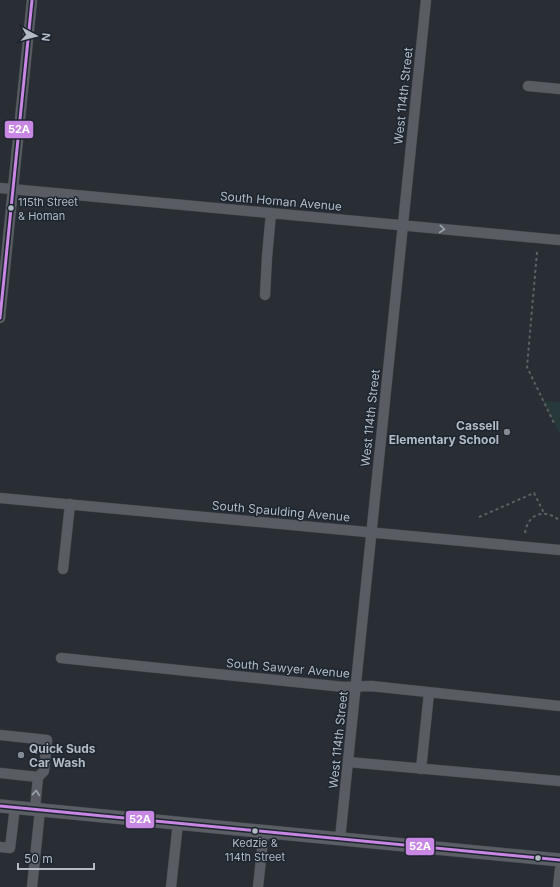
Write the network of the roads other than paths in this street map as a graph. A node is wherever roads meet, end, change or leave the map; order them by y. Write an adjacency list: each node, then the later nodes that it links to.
1 (32, 0): 6 (street)
2 (426, 0): 8 (street, West 114th Street)
3 (528, 86): 4 (street)
4 (560, 89)
5 (0, 188): 6 (street, South Homan Avenue)
6 (13, 189): 7 (street, South Homan Avenue); 11 (street)
7 (272, 213): 8 (street, South Homan Avenue); 10 (street)
8 (403, 226): 9 (street, South Homan Avenue, one-way to 9); 14 (street, West 114th Street)
9 (560, 240)
10 (265, 295)
11 (0, 318)
12 (0, 498): 13 (street, South Spaulding Avenue)
13 (70, 504): 14 (street, South Spaulding Avenue); 16 (street)
14 (371, 533): 15 (street, South Spaulding Avenue); 18 (street, West 114th Street)
15 (560, 550)
16 (63, 569)
17 (60, 658): 18 (street, South Sawyer Avenue)
18 (356, 687): 19 (street, South Sawyer Avenue); 22 (street, West 114th Street)
19 (429, 693): 20 (street, South Sawyer Avenue); 23 (street)
20 (560, 706)
21 (0, 735): 25 (street)
22 (348, 762): 23 (street); 32 (street, West 114th Street)
23 (421, 769): 26 (street)
24 (0, 773): 25 (street)
25 (38, 778): 29 (street, one-way to 25)
26 (560, 781)
27 (0, 806): 28 (main road)
28 (15, 807): 29 (main road); 33 (street)
29 (37, 809): 30 (main road); 36 (street)
30 (178, 823): 31 (main road); 37 (street)
31 (264, 831): 32 (main road); 38 (street)
32 (340, 839): 34 (main road)
33 (0, 846)
34 (560, 860)
35 (560, 869): 39 (street)
36 (32, 887)
37 (171, 887)
38 (258, 887)
39 (558, 887)

